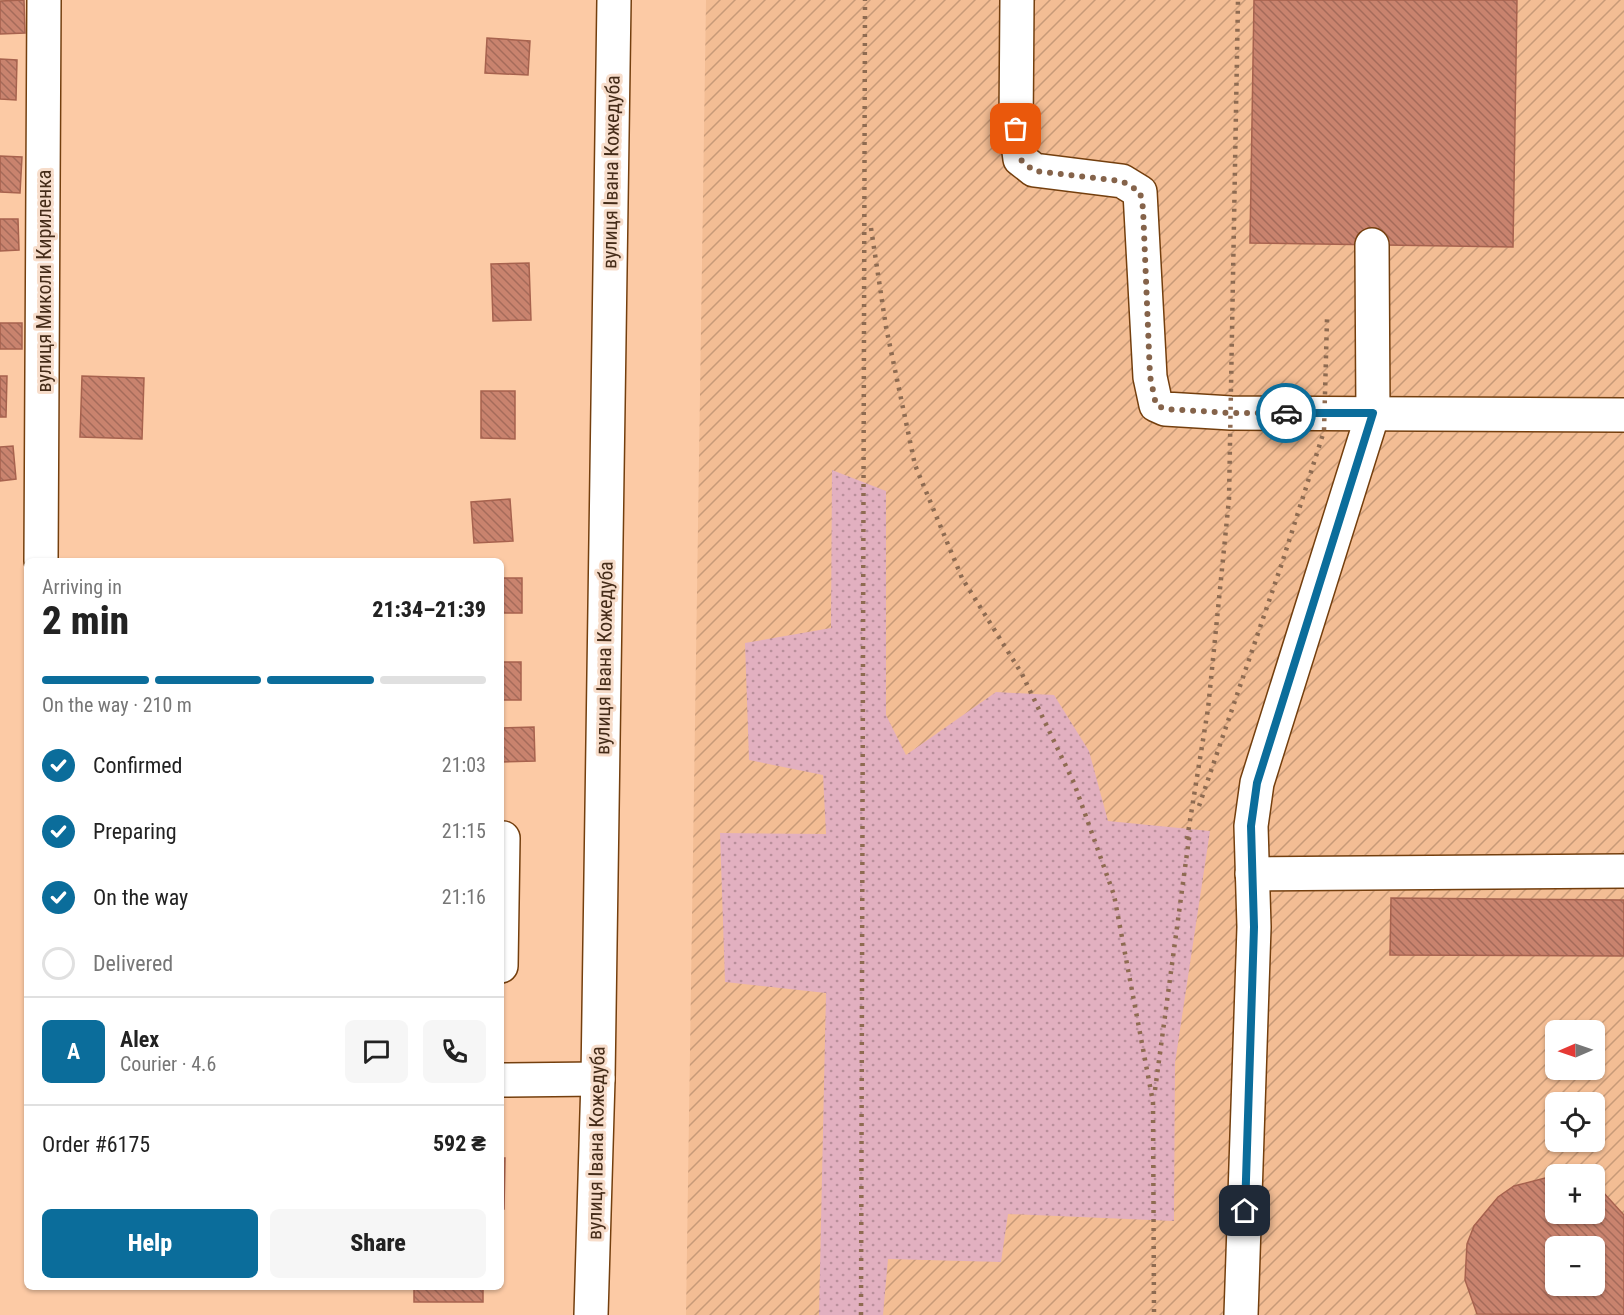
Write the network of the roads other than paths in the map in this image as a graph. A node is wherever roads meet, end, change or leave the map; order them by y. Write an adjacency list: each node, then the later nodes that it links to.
1 (44, 0): 7 (street, вулиця Миколи Кириленка)
2 (614, 0): 10 (street, вулиця Івана Кожедуба)
3 (1017, 0): 5 (street)
4 (1372, 245): 5 (street)
5 (1373, 413): 6 (street); 9 (street)
6 (1624, 415)
7 (41, 558)
8 (1624, 872): 9 (street)
9 (1252, 874): 13 (street)
10 (598, 1079): 11 (street); 12 (street, вулиця Івана Кожедуба)
11 (504, 1080)
12 (591, 1315)
13 (1241, 1315)

